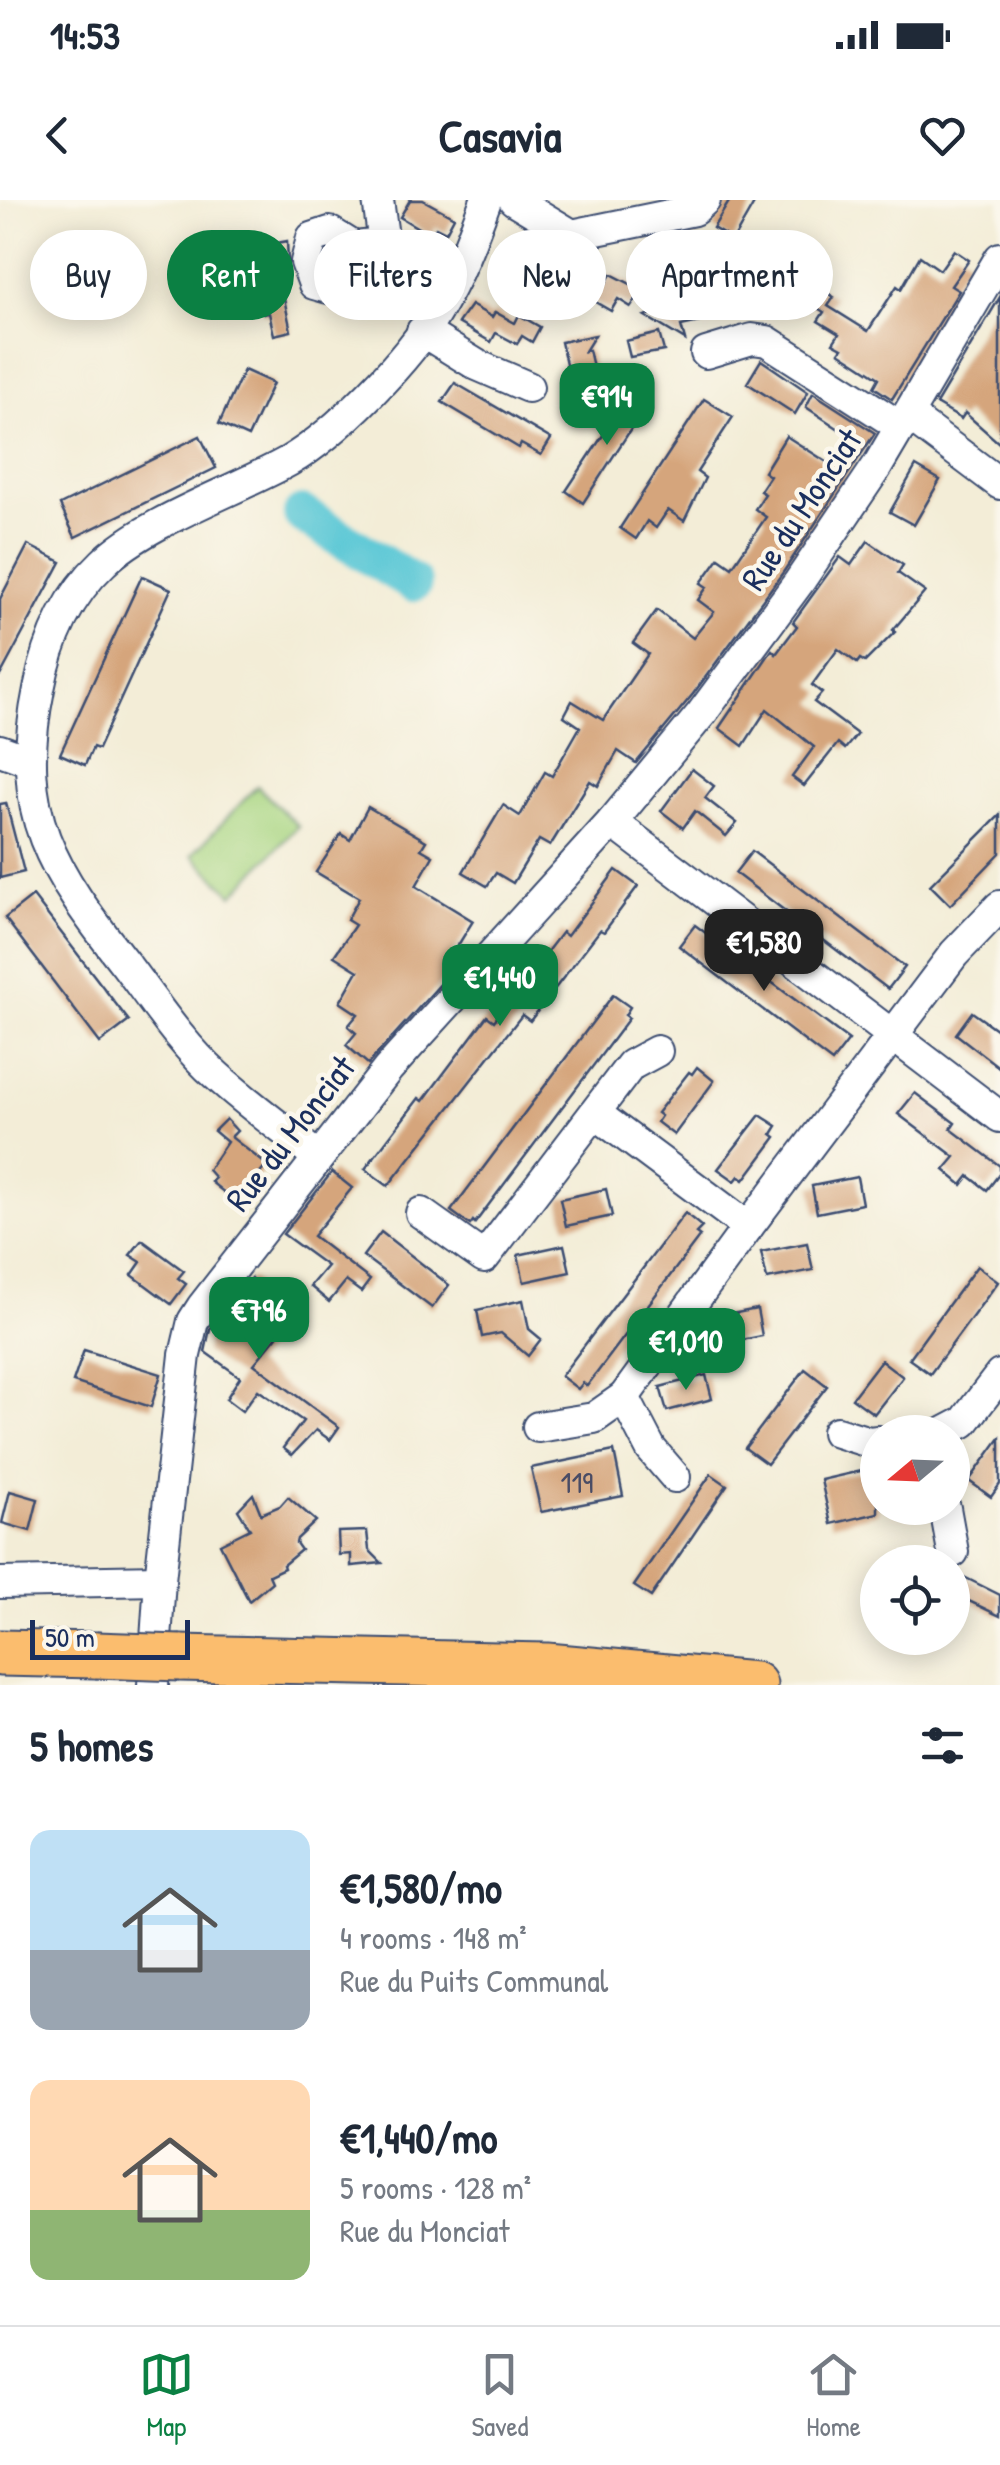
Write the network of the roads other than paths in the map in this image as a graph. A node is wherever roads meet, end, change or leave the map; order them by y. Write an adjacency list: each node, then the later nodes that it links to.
1 (378, 200): 5 (street)
2 (486, 200): 6 (street)
3 (514, 200): 4 (street)
4 (704, 200)
5 (372, 230)
6 (467, 247)
7 (1000, 258): 12 (street, Rue du Monciat)
8 (431, 320): 9 (street)
9 (422, 331): 11 (street); 15 (street)
10 (706, 354): 12 (street, Rue du Monciat)
11 (528, 387)
12 (905, 421): 13 (street); 16 (street, Rue du Monciat)
13 (1000, 484)
14 (0, 750): 15 (street)
15 (30, 761): 22 (street)
16 (612, 822): 18 (street); 22 (street, Rue du Monciat)
17 (1000, 906): 18 (street)
18 (894, 1036): 21 (street); 24 (street)
19 (658, 1051): 20 (street)
20 (595, 1113): 23 (street); 24 (street)
21 (1000, 1117)
22 (318, 1157): 32 (street, Rue du Monciat)
23 (422, 1213)
24 (748, 1227): 26 (street)
25 (1000, 1375): 27 (street)
26 (624, 1396): 28 (street); 31 (street)
27 (969, 1415)
28 (538, 1428)
29 (837, 1432): 30 (street)
30 (860, 1439)
31 (675, 1477)
32 (160, 1580): 33 (street); 35 (street, Rue du Monciat)
33 (0, 1583)
34 (0, 1653): 35 (highway, bridge)
35 (166, 1671): 36 (highway)
36 (754, 1685)

